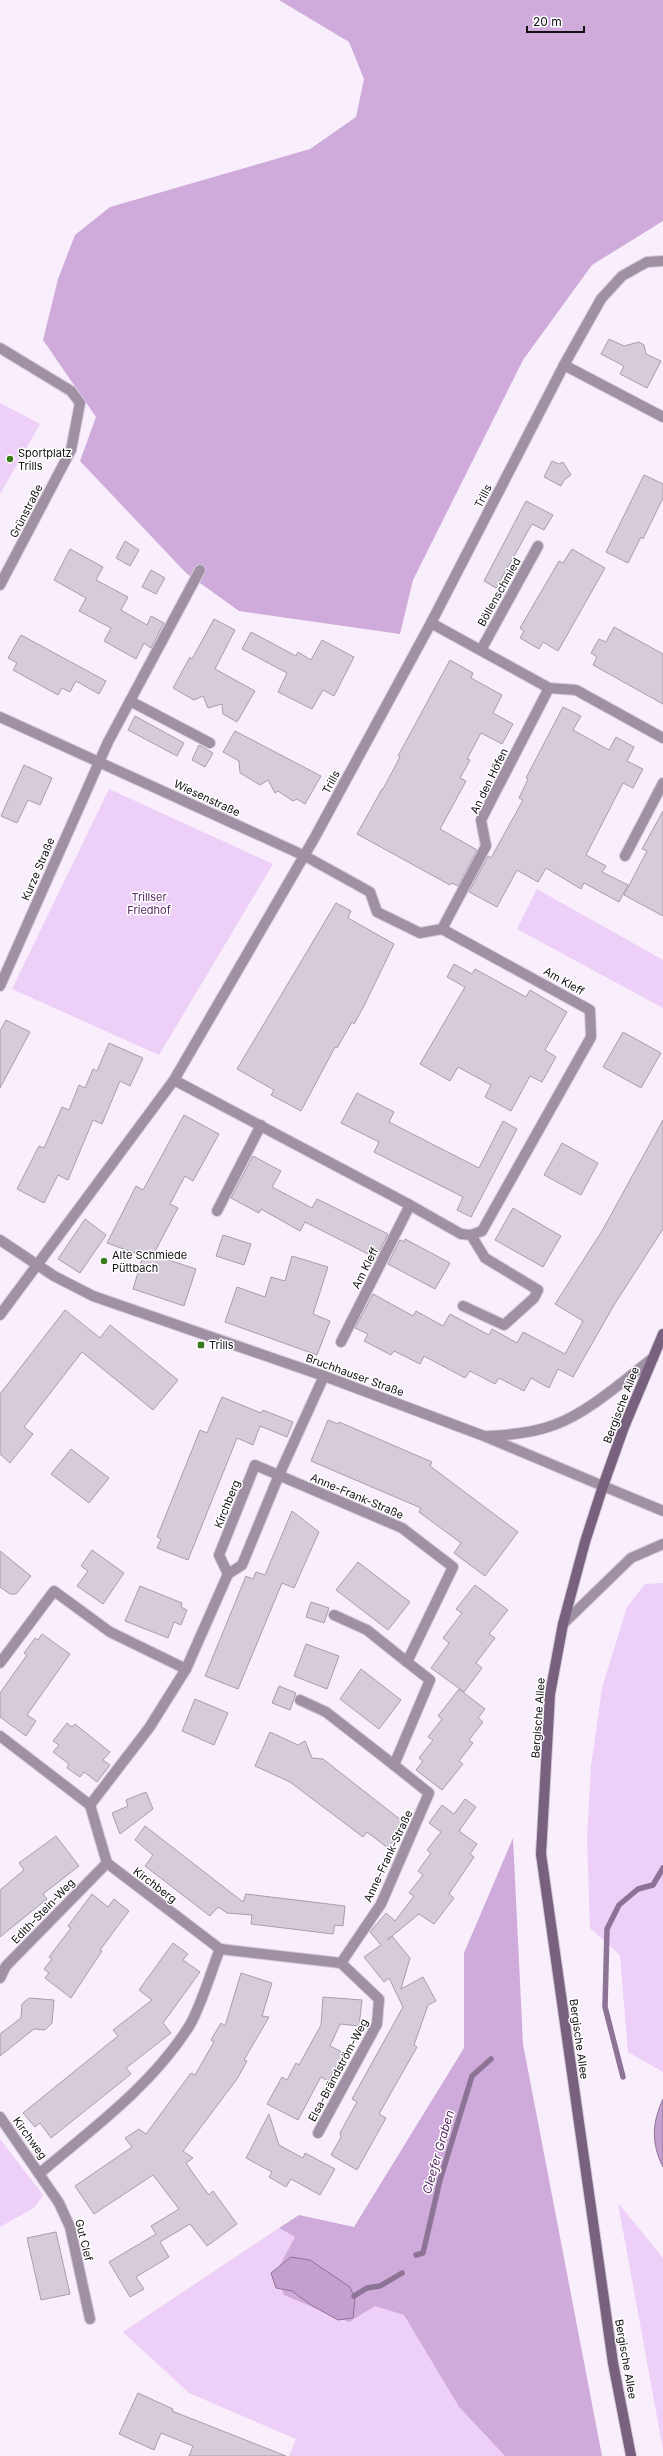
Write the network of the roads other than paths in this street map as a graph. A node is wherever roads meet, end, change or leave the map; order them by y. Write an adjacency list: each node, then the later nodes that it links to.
1 (663, 261): 3 (street, Trills)
2 (0, 348): 7 (street, Grünstraße)
3 (564, 365): 4 (street); 8 (street, Trills)
4 (663, 417)
5 (538, 546): 9 (street, Böllenschmied)
6 (200, 570): 11 (street)
7 (0, 585)
8 (432, 623): 9 (street); 17 (street, Trills)
9 (481, 650): 10 (street)
10 (549, 688): 13 (street); 19 (street, An den Höfen)
11 (130, 701): 14 (street); 15 (street)
12 (0, 717): 15 (street, Wiesenstraße)
13 (663, 738)
14 (210, 743)
15 (99, 762): 17 (street, Wiesenstraße); 20 (street, Kurze Straße)
16 (663, 783): 18 (street)
17 (304, 856): 19 (street); 21 (street, Trills)
18 (625, 856)
19 (442, 929): 25 (street, Am Kleff)
20 (0, 986)
21 (174, 1080): 22 (street); 27 (street, Trills)
22 (261, 1124): 23 (street); 24 (street)
23 (410, 1205): 25 (street); 31 (street, Am Kleff)
24 (217, 1211)
25 (471, 1235): 28 (street)
26 (0, 1240): 27 (street, Bruchhauser Straße)
27 (38, 1266): 29 (street, Trills); 33 (street, Bruchhauser Straße)
28 (463, 1306)
29 (0, 1315)
30 (663, 1334): 32 (main road, Bergische Allee)
31 (341, 1342)
32 (653, 1358): 34 (street); 36 (main road, Bergische Allee)
33 (324, 1376): 34 (street, Bruchhauser Straße); 35 (street)
34 (484, 1436): 36 (street, Bruchhauser Straße)
35 (279, 1475): 39 (street); 39 (street, Kirchberg); 42 (street, Anne-Frank-Straße)
36 (603, 1486): 37 (street, Bruchhauser Straße); 41 (main road, Bergische Allee)
37 (663, 1511)
38 (663, 1544): 41 (street)
39 (228, 1574): 44 (street)
40 (334, 1615): 42 (street)
41 (562, 1624): 57 (main road, Bergische Allee)
42 (407, 1662): 47 (street)
43 (0, 1663): 44 (street)
44 (186, 1669): 48 (street)
45 (300, 1700): 47 (street, Anne-Frank-Straße)
46 (0, 1736): 48 (street)
47 (394, 1765): 51 (street, Anne-Frank-Straße)
48 (90, 1805): 49 (street)
49 (106, 1863): 50 (street, Kirchberg); 52 (street, Edith-Stein-Weg)
50 (220, 1949): 51 (street); 55 (street)
51 (341, 1963): 54 (street, Elsa-Brändström-Weg)
52 (0, 1978)
53 (2, 2121): 55 (street, Kirchweg)
54 (318, 2133)
55 (40, 2173): 56 (street, Gut Clef)
56 (90, 2319)
57 (631, 2456)

